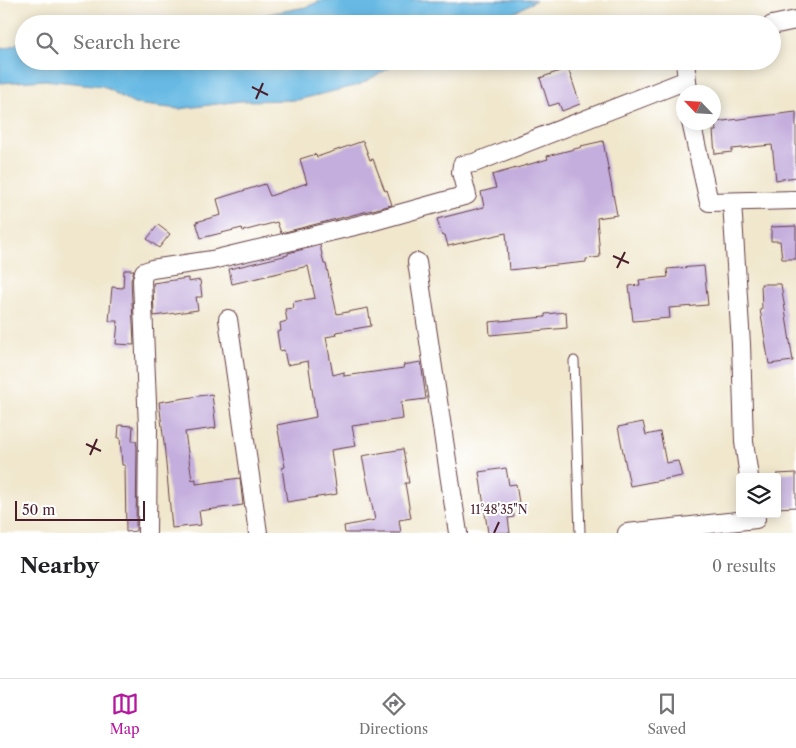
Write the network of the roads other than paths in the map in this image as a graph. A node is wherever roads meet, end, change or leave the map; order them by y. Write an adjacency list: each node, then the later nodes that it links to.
1 (796, 20): 2 (street)
2 (781, 23)
3 (686, 70): 4 (street)
4 (688, 85)
5 (676, 90): 14 (street)
6 (692, 130): 8 (street)
7 (796, 200): 8 (street)
8 (732, 202): 12 (street)
9 (417, 262): 16 (street)
10 (228, 319): 15 (street)
11 (574, 361): 17 (lane)
12 (748, 473)
13 (757, 522): 18 (street)
14 (147, 533)
15 (258, 533)
16 (458, 533)
17 (580, 533)
18 (627, 533)

